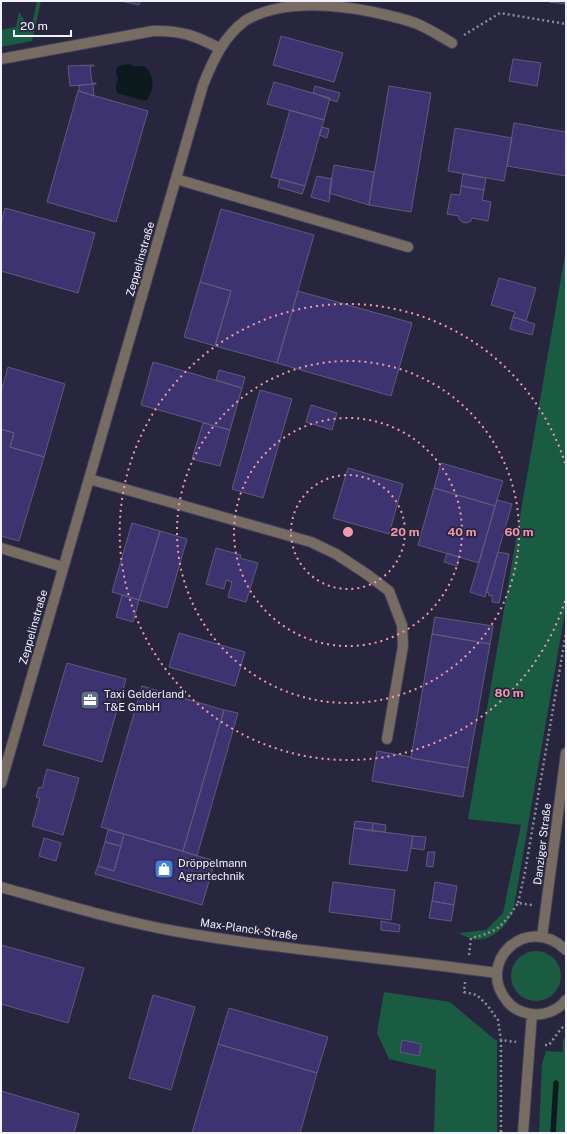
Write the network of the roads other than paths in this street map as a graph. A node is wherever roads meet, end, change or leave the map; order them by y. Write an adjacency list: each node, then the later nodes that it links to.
1 (452, 43): 2 (street, Zeppelinstraße)
2 (219, 48): 3 (street); 4 (street, Zeppelinstraße)
3 (1, 58)
4 (176, 179): 5 (street); 6 (street, Zeppelinstraße)
5 (408, 248)
6 (89, 479): 8 (street, Zeppelinstraße); 9 (street)
7 (1, 548): 8 (street)
8 (63, 567): 11 (street, Zeppelinstraße)
9 (387, 739)
10 (566, 753): 13 (street, Danziger Straße)
11 (1, 783)
12 (1, 887): 15 (street, Max-Planck-Straße)
13 (542, 937): 14 (street); 15 (street)
14 (566, 950)
15 (497, 973): 17 (street)
16 (566, 1000): 17 (street)
17 (532, 1014): 18 (street)
18 (523, 1133)

